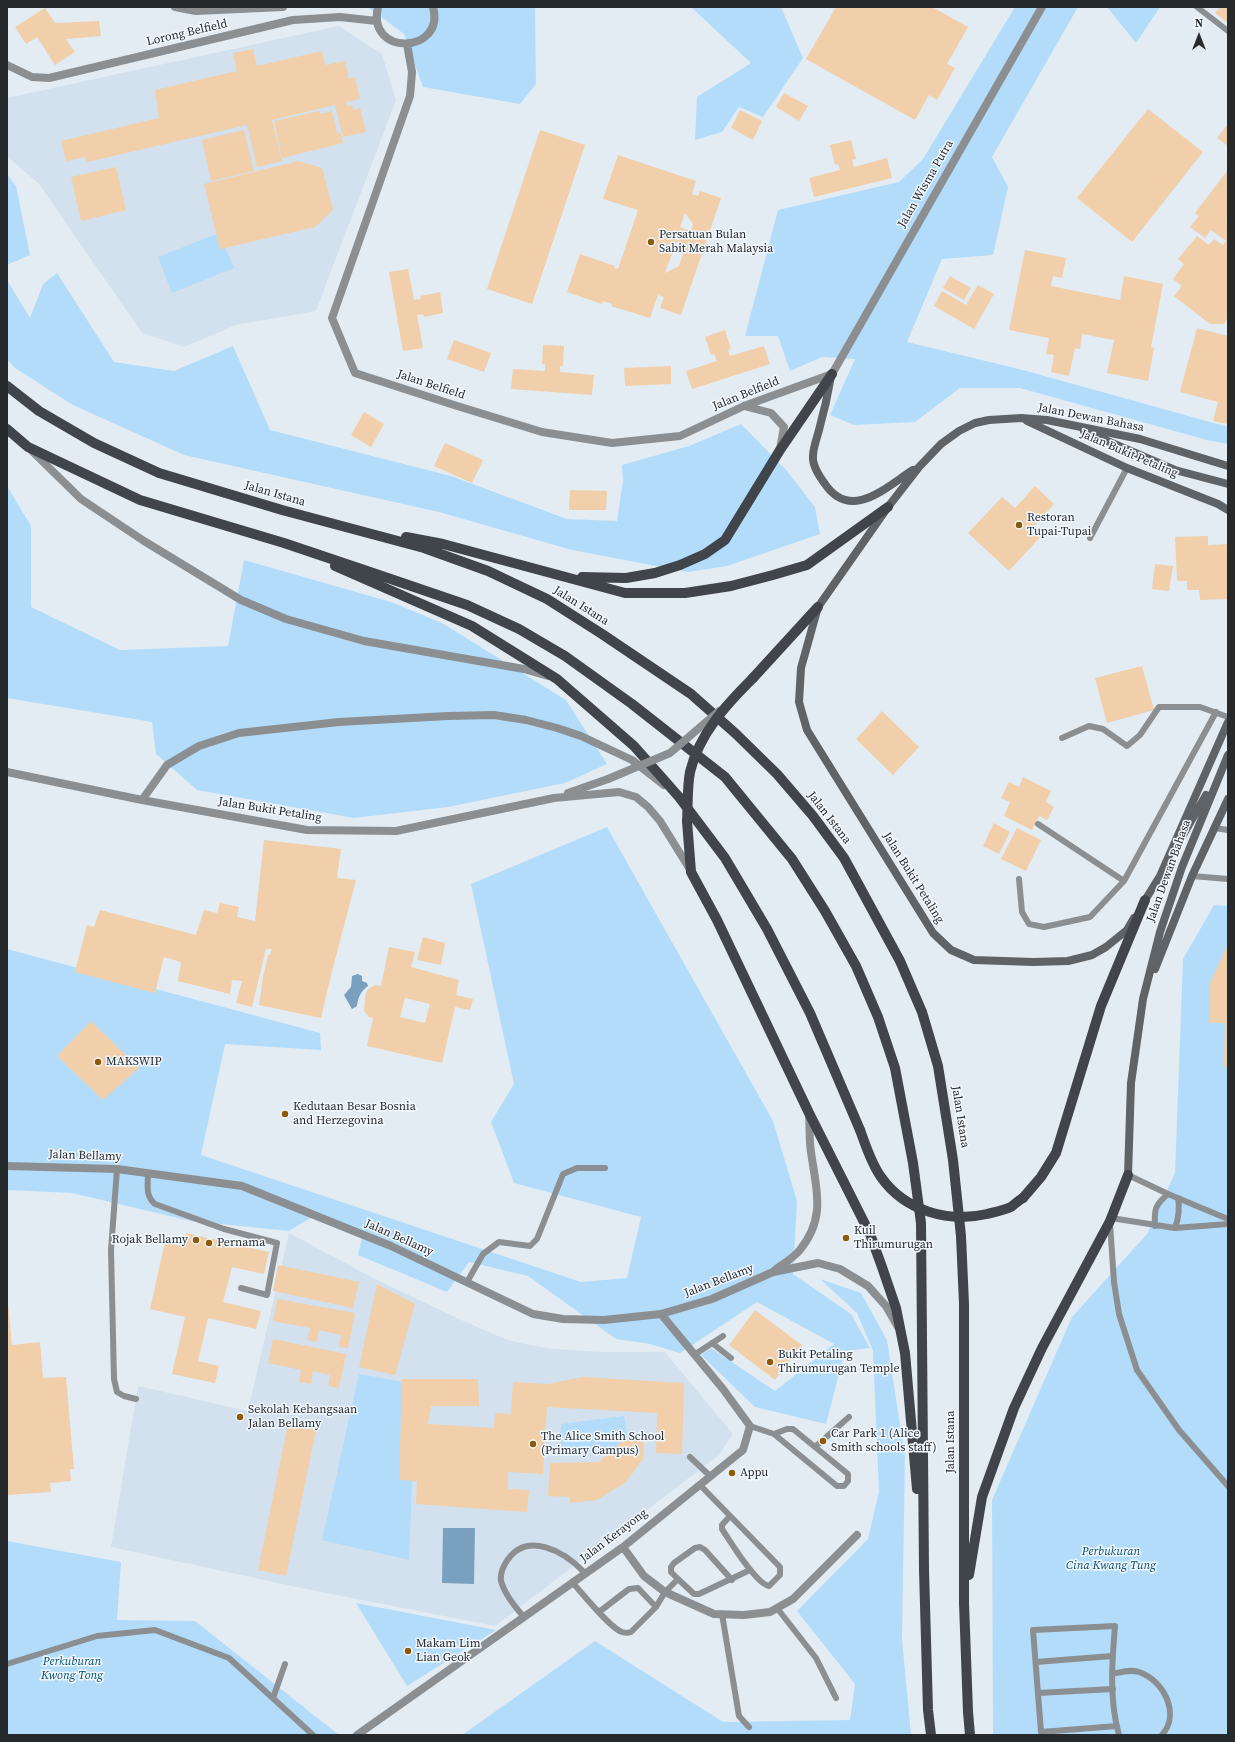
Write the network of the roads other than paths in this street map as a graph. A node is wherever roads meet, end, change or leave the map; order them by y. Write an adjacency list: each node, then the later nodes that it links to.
1 (175, 7): 2 (street)
2 (283, 7)
3 (378, 7): 7 (street)
4 (433, 7): 9 (street)
5 (1042, 7): 11 (street, Jalan Wisma Putra)
6 (1198, 7): 8 (lane)
7 (377, 21): 9 (street); 10 (street, Lorong Belfield)
8 (1228, 31)
9 (407, 44): 13 (street, Jalan Belfield)
10 (7, 65)
11 (832, 374): 13 (street, Jalan Belfield); 18 (main road); 20 (main road)
12 (7, 386): 25 (main road, Jalan Istana)
13 (744, 406): 18 (street)
14 (1021, 418): 15 (main road, Jalan Dewan Bahasa); 20 (main road, Jalan Dewan Bahasa); 21 (main road, Jalan Bukit Petaling)
15 (1069, 424): 19 (main road, Jalan Dewan Bahasa); 22 (main road)
16 (7, 429): 17 (main road)
17 (28, 447): 27 (main road); 30 (street)
18 (780, 450): 28 (main road)
19 (1228, 466)
20 (919, 467): 23 (main road, Jalan Dewan Bahasa)
21 (1127, 468): 24 (main road, Jalan Bukit Petaling); 26 (lane)
22 (1228, 484)
23 (888, 507): 28 (main road); 29 (main road, Jalan Dewan Bahasa)
24 (1228, 510)
25 (341, 526): 28 (main road); 95 (main road, Jalan Istana)
26 (1090, 538)
27 (284, 543): 30 (main road); 89 (main road)
28 (568, 577)
29 (818, 607): 31 (main road, bridge); 52 (main road, Jalan Bukit Petaling)
30 (557, 679): 39 (main road)
31 (728, 703): 40 (street, Jalan Bukit Petaling, bridge); 46 (main road, bridge)
32 (1216, 712): 33 (lane); 35 (lane); 51 (lane)
33 (1228, 717)
34 (1228, 722): 47 (main road, Jalan Bukit Petaling)
35 (1062, 738)
36 (1228, 755): 37 (main road, Jalan Dewan Bahasa)
37 (1221, 770): 47 (main road); 53 (main road, Jalan Dewan Bahasa)
38 (7, 772): 42 (street, Jalan Bukit Petaling)
39 (679, 797): 42 (street); 52 (main road, bridge)
40 (554, 798): 42 (street, Jalan Bukit Petaling); 46 (street, Jalan Bukit Petaling)
41 (1228, 799): 44 (main road, Jalan Dewan Bahasa)
42 (142, 800)
43 (1038, 824): 51 (lane)
44 (1214, 828): 45 (lane); 48 (main road, Jalan Dewan Bahasa)
45 (1228, 830)
46 (691, 872): 54 (main road)
47 (1160, 876): 52 (main road, Jalan Bukit Petaling)
48 (1192, 876): 50 (lane); 53 (main road, Jalan Dewan Bahasa)
49 (1019, 879): 51 (lane)
50 (1228, 880)
51 (1124, 881)
52 (1145, 900)
53 (1143, 999): 59 (main road, Jalan Dewan Bahasa)
54 (809, 1112): 67 (street, Jalan Bellamy); 71 (main road)
55 (7, 1166): 57 (street, Jalan Bellamy)
56 (605, 1168): 68 (lane)
57 (117, 1169): 58 (street, Jalan Bellamy); 76 (lane)
58 (148, 1173): 68 (street, Jalan Bellamy); 69 (lane)
59 (1128, 1175): 60 (lane); 62 (main road)
60 (1168, 1194): 61 (lane); 65 (lane)
61 (1178, 1198): 63 (lane); 66 (lane)
62 (1110, 1219): 65 (lane); 84 (lane); 95 (main road)
63 (1228, 1219)
64 (1228, 1224): 66 (lane)
65 (1155, 1226): 66 (lane)
66 (1175, 1228)
67 (773, 1272): 70 (street, Jalan Bellamy); 71 (street, Jalan Bellamy)
68 (467, 1282): 70 (street, Jalan Bellamy)
69 (241, 1288)
70 (661, 1314): 74 (street)
71 (901, 1331): 89 (main road)
72 (723, 1336): 73 (lane)
73 (712, 1343): 74 (lane); 75 (lane)
74 (694, 1355): 78 (street)
75 (731, 1358)
76 (136, 1399)
77 (849, 1417): 80 (lane)
78 (750, 1426): 79 (lane); 82 (street, Jalan Kerayong)
79 (774, 1434): 80 (lane); 80 (lane)
80 (815, 1447)
81 (690, 1457): 82 (lane)
82 (710, 1476): 83 (street, Jalan Kerayong)
83 (700, 1485): 85 (lane); 87 (street, Jalan Kerayong)
84 (1228, 1486)
85 (730, 1516): 88 (lane); 88 (lane)
86 (858, 1535): 97 (street)
87 (623, 1546): 90 (street, Jalan Kerayong); 94 (street)
88 (750, 1570): 92 (lane)
89 (924, 1570): 114 (main road)
90 (585, 1573): 93 (street, Jalan Kerayong); 100 (lane)
91 (678, 1579): 92 (lane); 92 (lane); 94 (lane)
92 (732, 1580)
93 (572, 1582): 98 (lane); 100 (street, Jalan Kerayong)
94 (665, 1592): 96 (lane); 99 (street)
95 (964, 1602): 115 (main road, Jalan Istana)
96 (656, 1607): 98 (lane); 98 (lane)
97 (777, 1608): 99 (street); 109 (lane)
98 (599, 1612)
99 (722, 1614): 111 (lane)
100 (524, 1617): 113 (street, Jalan Kerayong)
101 (1112, 1656): 102 (lane); 102 (lane); 105 (lane)
102 (1036, 1662): 107 (lane)
103 (7, 1664): 108 (lane)
104 (285, 1664): 108 (lane)
105 (1112, 1674): 106 (lane); 117 (lane)
106 (1113, 1689): 107 (lane); 110 (lane)
107 (1038, 1693): 110 (lane)
108 (273, 1698): 112 (lane)
109 (836, 1698)
110 (1117, 1726): 116 (lane)
111 (749, 1727)
112 (313, 1735)
113 (357, 1735)
114 (931, 1735)
115 (970, 1735)
116 (1119, 1735)
117 (1162, 1735)

